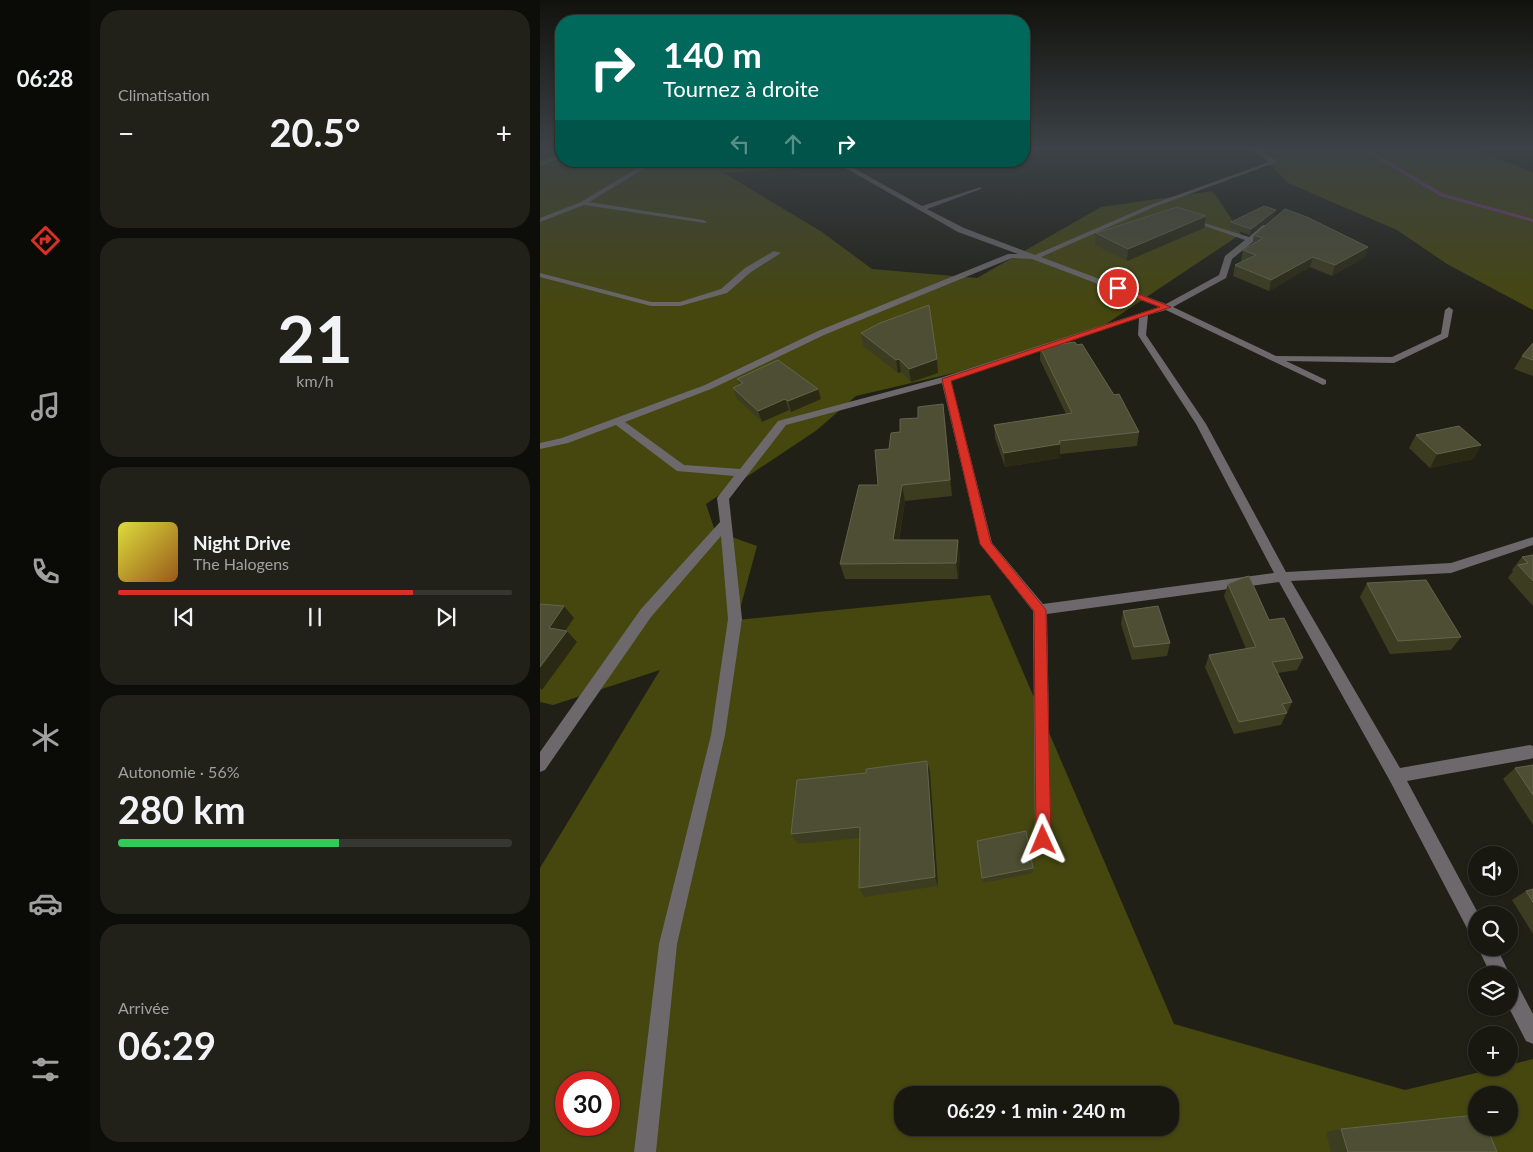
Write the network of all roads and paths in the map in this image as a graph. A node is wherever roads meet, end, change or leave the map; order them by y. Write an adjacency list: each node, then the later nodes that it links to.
1 (587, 201): 5 (street)
2 (909, 201): 7 (street)
3 (942, 201): 7 (street)
4 (1167, 201): 6 (street)
5 (583, 203): 10 (street); 11 (street)
6 (1152, 206): 8 (street); 15 (street)
7 (922, 208): 15 (street)
8 (1161, 209)
9 (1179, 215): 13 (street)
10 (540, 220)
11 (703, 222)
12 (1274, 222): 13 (street)
13 (1251, 240): 17 (street)
14 (778, 253): 16 (street)
15 (1036, 257): 17 (street); 23 (street)
16 (540, 275)
17 (1167, 307): 19 (street); 20 (street)
18 (1449, 310): 20 (street)
19 (1144, 314): 21 (street); 28 (street)
20 (1273, 358): 22 (street)
21 (946, 379): 25 (street); 29 (street)
22 (1323, 382)
23 (617, 421): 24 (street); 25 (street)
24 (540, 446)
25 (741, 473): 26 (street)
26 (725, 524): 31 (street); 37 (street)
27 (1533, 541): 28 (street)
28 (1282, 577): 29 (street); 32 (street)
29 (1040, 610): 33 (street)
30 (1530, 752): 32 (street)
31 (540, 765)
32 (1396, 776): 34 (street)
33 (1043, 840)
34 (1468, 913)
35 (1518, 1006): 36 (street)
36 (1533, 1034)
37 (645, 1152)

